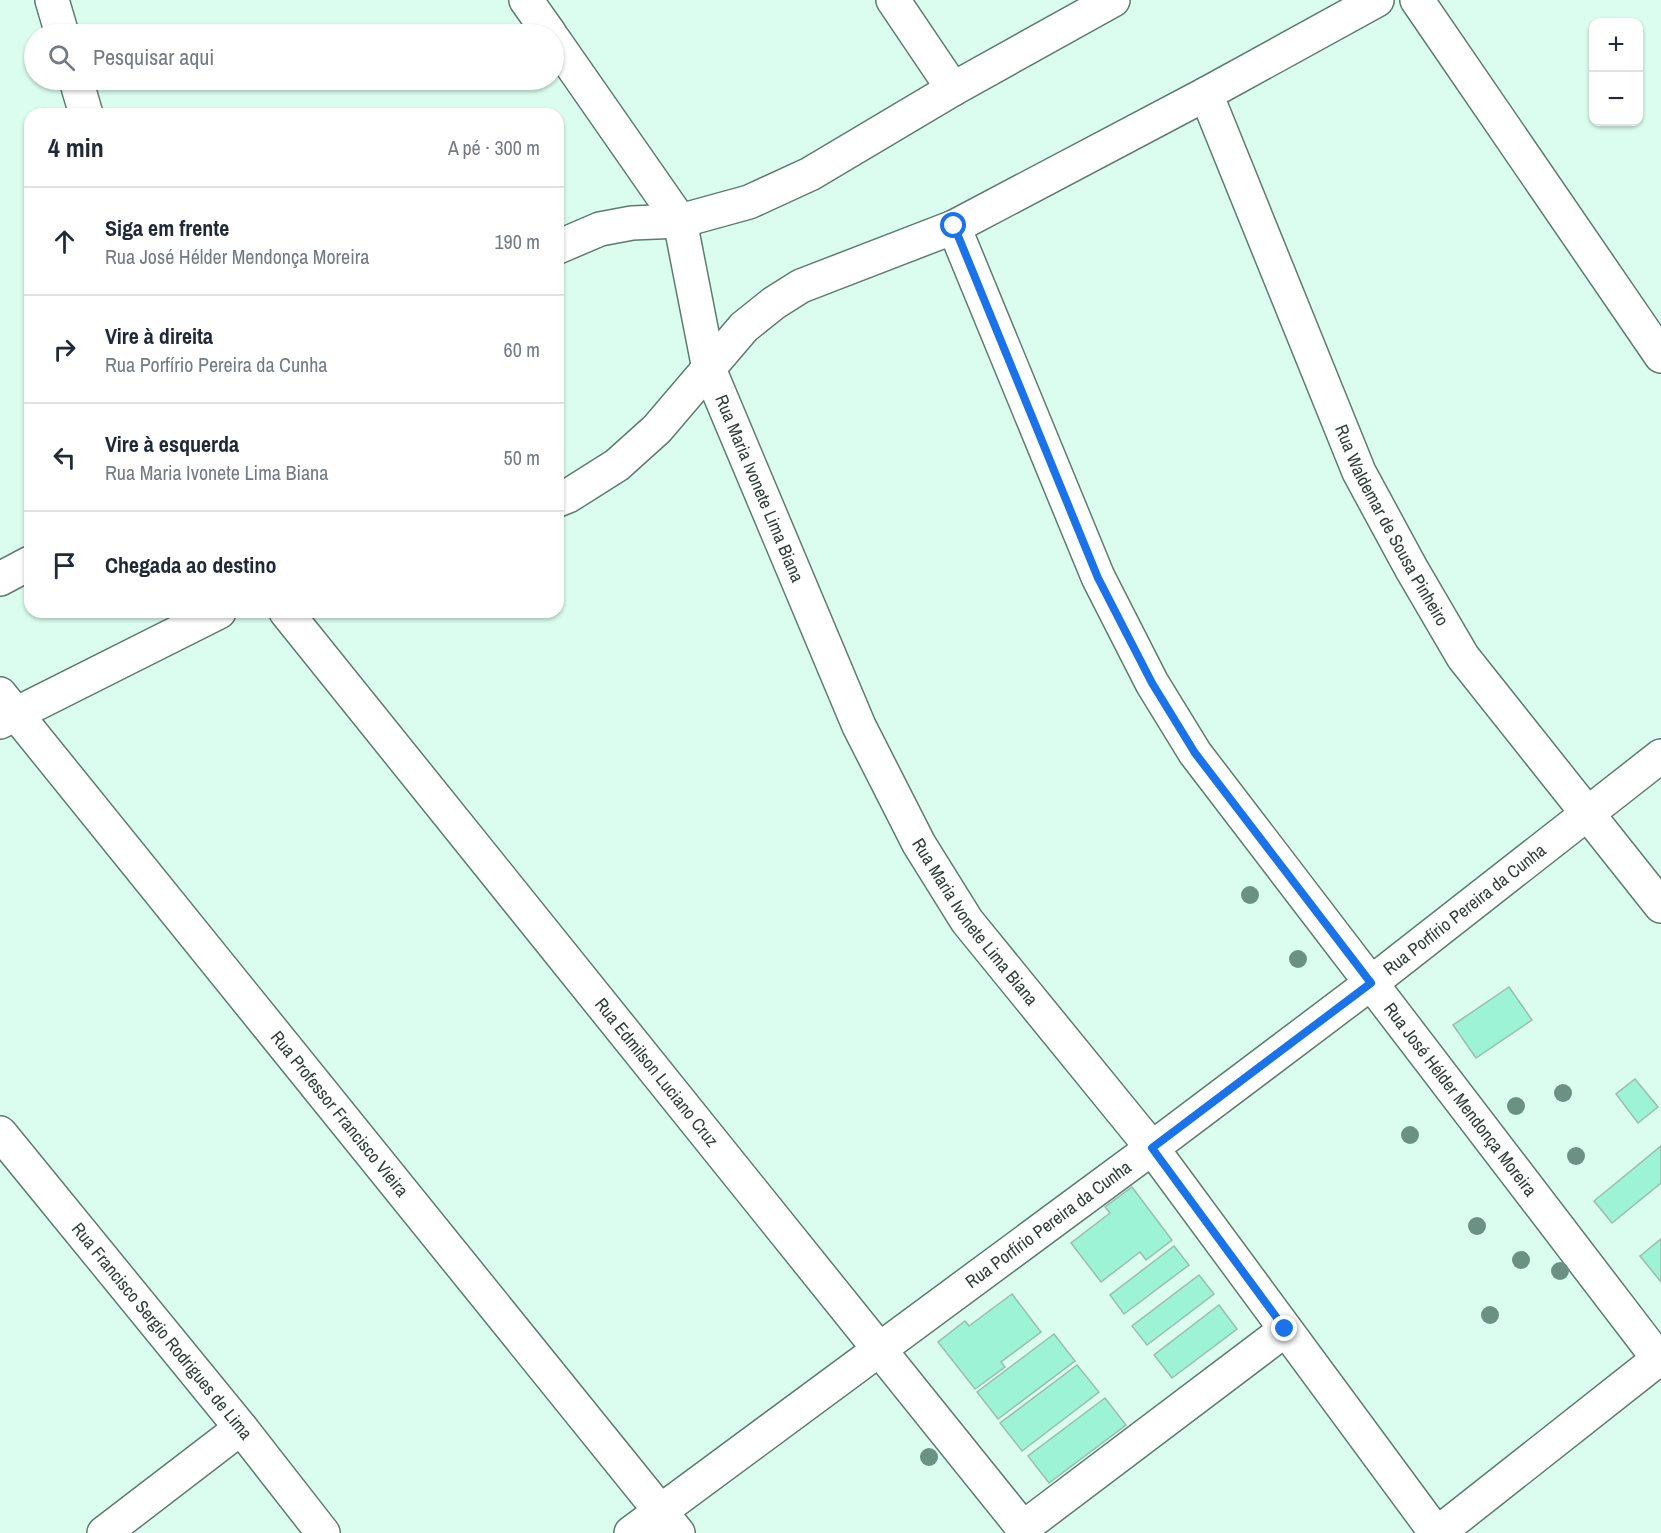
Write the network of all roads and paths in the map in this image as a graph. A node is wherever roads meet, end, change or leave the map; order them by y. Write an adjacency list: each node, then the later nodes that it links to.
1 (52, 0): 7 (street)
2 (526, 0): 8 (street)
3 (893, 0): 10 (street)
4 (1113, 0): 10 (street)
5 (1377, 0): 12 (street)
6 (1417, 0): 17 (street)
7 (59, 24)
8 (543, 24)
9 (564, 54): 14 (street)
10 (953, 89): 14 (street)
11 (79, 90): 13 (street)
12 (1206, 94): 15 (street); 26 (street, Rua Waldemar de Sousa Pinheiro)
13 (84, 108)
14 (680, 221): 16 (street); 18 (street, Rua Maria Ivonete Lima Biana)
15 (954, 226): 18 (street); 28 (street, Rua José Hélder Mendonça Moreira)
16 (564, 244)
17 (1661, 356)
18 (709, 369): 19 (street); 30 (street, Rua Maria Ivonete Lima Biana)
19 (564, 498)
20 (24, 566): 21 (street)
21 (0, 579)
22 (206, 618): 24 (street)
23 (291, 618): 32 (street, Rua Edmilson Luciano Cruz)
24 (6, 710): 35 (street, Rua Professor Francisco Vieira)
25 (1661, 756): 26 (street, Rua Porfírio Pereira da Cunha)
26 (1587, 814): 27 (street, Rua Waldemar de Sousa Pinheiro); 28 (street, Rua Porfírio Pereira da Cunha)
27 (1661, 906)
28 (1371, 983): 30 (street, Rua Porfírio Pereira da Cunha); 33 (street, Rua José Hélder Mendonça Moreira)
29 (0, 1133): 34 (street, Rua Francisco Sergio Rodrigues de Lima)
30 (1152, 1148): 31 (street, Rua Maria Ivonete Lima Biana); 32 (street, Rua Porfírio Pereira da Cunha)
31 (1285, 1329): 36 (street); 40 (street, Rua Maria Ivonete Lima Biana)
32 (878, 1349): 35 (street, Rua Porfírio Pereira da Cunha); 36 (street, Rua Edmilson Luciano Cruz)
33 (1660, 1360): 40 (street)
34 (241, 1428): 37 (street); 38 (street, Rua Francisco Sergio Rodrigues de Lima)
35 (669, 1521): 39 (street, Rua Porfírio Pereira da Cunha)
36 (1025, 1531)
37 (104, 1533)
38 (323, 1533)
39 (631, 1533)
40 (1437, 1533)

